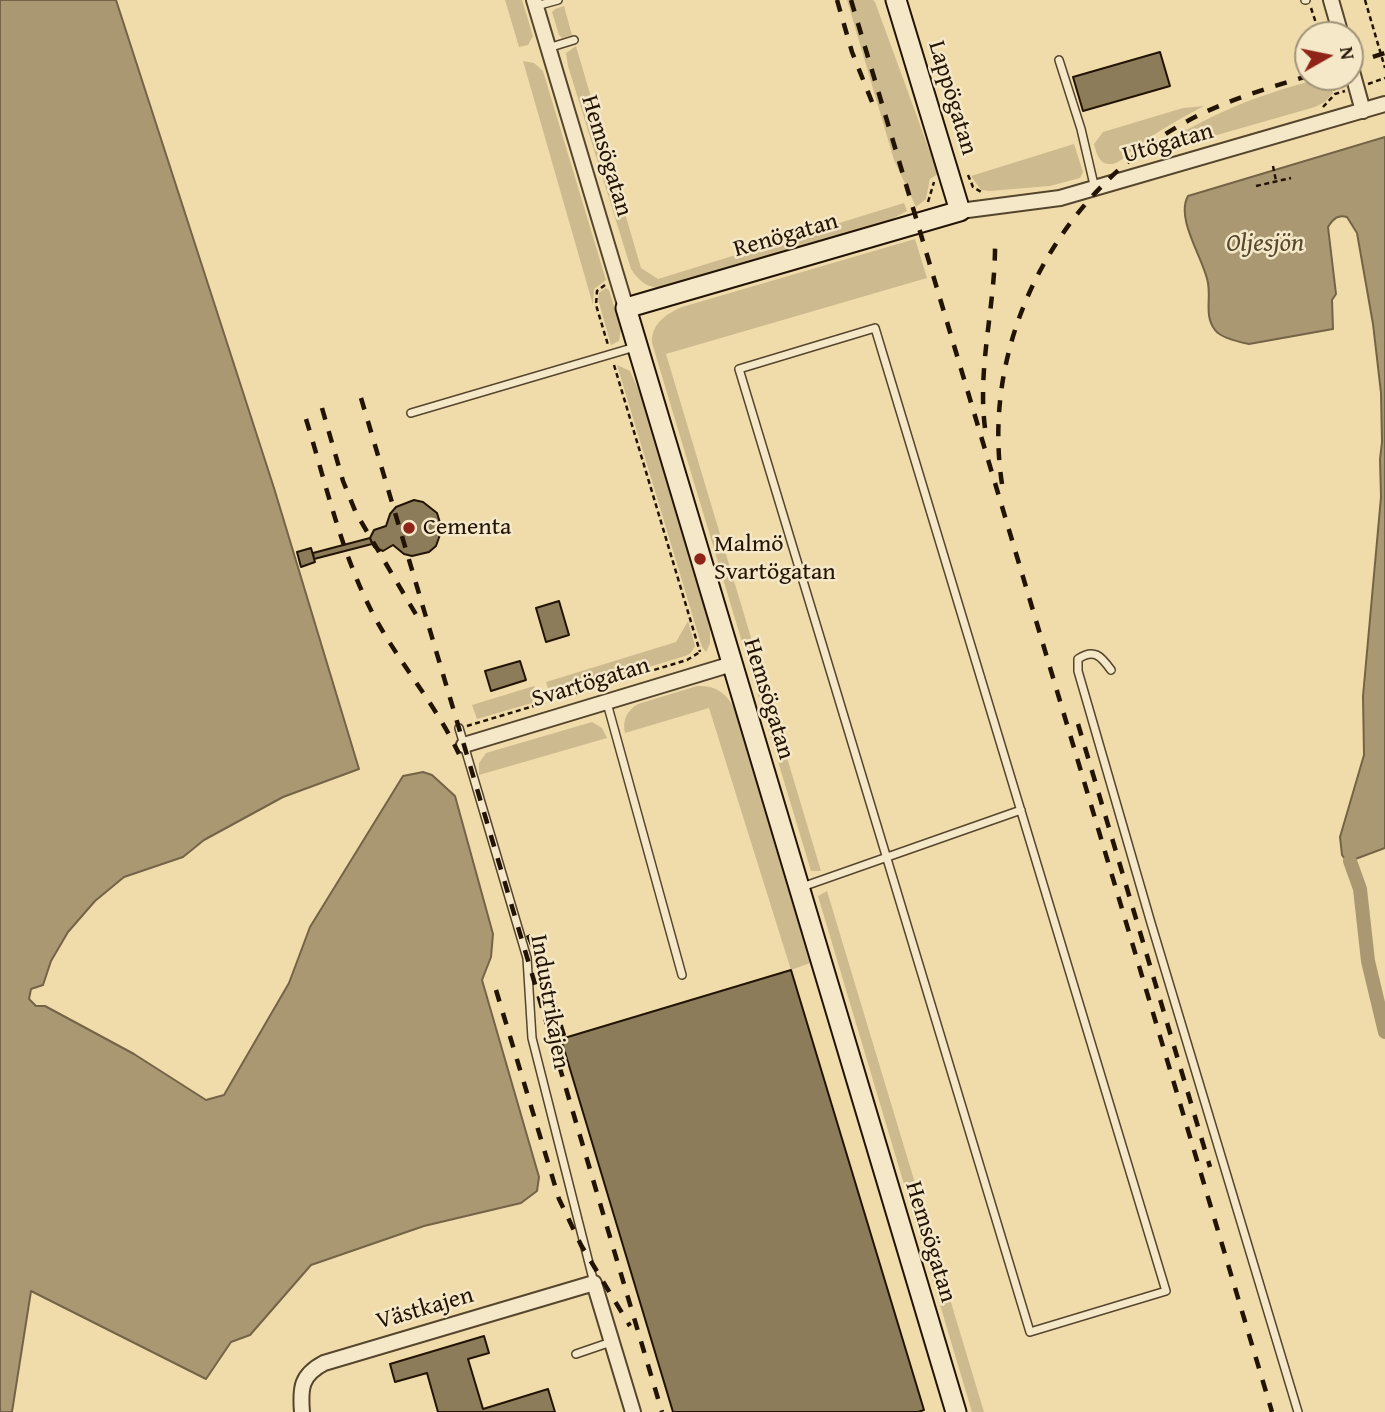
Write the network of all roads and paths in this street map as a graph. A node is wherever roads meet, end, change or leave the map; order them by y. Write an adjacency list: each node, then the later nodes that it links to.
1 (558, 0): 6 (lane)
2 (896, 0): 23 (street, Lappögatan)
3 (1307, 0): 7 (path)
4 (1331, 0): 8 (street)
5 (1365, 0): 12 (path)
6 (535, 3): 10 (street, Hemsögatan)
7 (1315, 21)
8 (1337, 21)
9 (574, 40): 10 (lane)
10 (548, 48): 31 (street, Hemsögatan)
11 (1059, 60): 27 (lane)
12 (1385, 68)
13 (1385, 78): 14 (path)
14 (1364, 86)
15 (1334, 91): 18 (path)
16 (1346, 91): 18 (path)
17 (1358, 91): 21 (street)
18 (1335, 94): 20 (path)
19 (1385, 104): 21 (street, Utögatan)
20 (1317, 110)
21 (1363, 111): 27 (street, Utögatan)
22 (1273, 166): 25 (path)
23 (958, 172): 28 (path); 29 (path); 30 (street, Lappögatan)
24 (1291, 178): 25 (path)
25 (1276, 181): 26 (path)
26 (1255, 186)
27 (1095, 189): 30 (street, Utögatan)
28 (990, 194)
29 (923, 207)
30 (960, 211): 32 (street, Renögatan)
31 (618, 281): 32 (street, Hemsögatan); 34 (path)
32 (626, 307): 33 (street, Hemsögatan)
33 (637, 346): 34 (lane); 36 (street, Hemsögatan)
34 (611, 354): 35 (lane); 39 (path)
35 (411, 413)
36 (732, 664): 38 (street, Svartögatan); 43 (street, Hemsögatan)
37 (1111, 670): 51 (lane)
38 (606, 702): 40 (street, Svartögatan); 44 (lane)
39 (459, 728): 40 (lane, Industrikajen)
40 (464, 745): 45 (lane, Industrikajen)
41 (1021, 810): 42 (lane); 42 (lane); 42 (lane)
42 (886, 860): 43 (lane)
43 (798, 888): 50 (street, Hemsögatan)
44 (682, 975)
45 (594, 1283): 46 (street); 48 (street, Västkajen)
46 (612, 1342): 47 (lane); 49 (street)
47 (576, 1354)
48 (302, 1411)
49 (633, 1412)
50 (956, 1412)
51 (1298, 1412)

